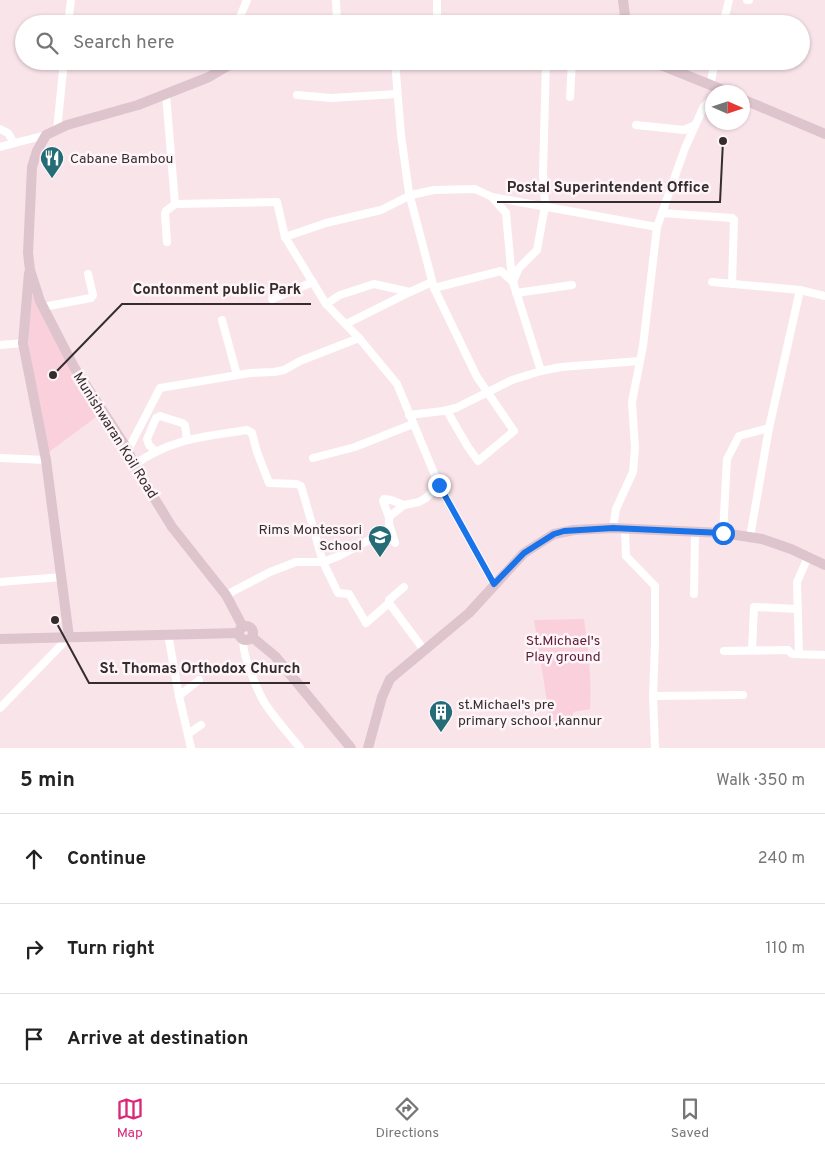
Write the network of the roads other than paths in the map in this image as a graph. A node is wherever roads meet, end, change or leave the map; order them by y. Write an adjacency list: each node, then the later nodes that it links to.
1 (71, 0): 7 (street)
2 (247, 0): 8 (street)
3 (336, 0): 9 (street)
4 (437, 0): 10 (street)
5 (624, 0): 11 (main road)
6 (729, 0): 12 (street)
7 (69, 15)
8 (241, 15)
9 (337, 15)
10 (437, 15)
11 (625, 15)
12 (725, 15)
13 (63, 70): 31 (street)
14 (220, 70): 22 (main road)
15 (396, 70): 23 (street)
16 (546, 70): 39 (street)
17 (572, 70): 25 (street)
18 (672, 70): 20 (main road)
19 (713, 70): 21 (street)
20 (708, 85)
21 (710, 85)
22 (166, 94): 31 (main road); 38 (street)
23 (397, 94): 24 (street); 36 (street)
24 (297, 95)
25 (570, 98)
26 (750, 102): 33 (main road)
27 (705, 105): 29 (street)
28 (636, 125): 29 (street)
29 (695, 125): 40 (street)
30 (0, 129): 34 (street)
31 (57, 130): 32 (main road)
32 (46, 134): 34 (street); 44 (main road, Munishwaran Koil Road)
33 (825, 134)
34 (14, 143): 35 (street)
35 (0, 147)
36 (411, 195): 37 (street); 42 (street); 50 (street)
37 (492, 197): 39 (street); 47 (street)
38 (175, 204): 42 (street); 43 (street)
39 (545, 206): 41 (street); 47 (street)
40 (662, 213): 41 (street); 49 (street)
41 (657, 227): 64 (street)
42 (285, 237): 46 (street)
43 (167, 242)
44 (30, 270): 58 (main road, Munishwaran Koil Road); 62 (main road)
45 (88, 274): 58 (street)
46 (313, 282): 56 (street); 57 (street)
47 (513, 282): 50 (street); 54 (street)
48 (712, 282): 49 (street)
49 (732, 284): 52 (street)
50 (433, 285): 53 (street); 67 (street)
51 (572, 285): 54 (street)
52 (800, 290): 55 (street); 71 (street)
53 (410, 292): 57 (street); 60 (street)
54 (516, 293): 65 (street)
55 (825, 296)
56 (272, 299)
57 (326, 304): 60 (street)
58 (43, 307): 73 (main road, Munishwaran Koil Road)
59 (222, 320): 66 (street)
60 (346, 324): 61 (street)
61 (359, 338): 66 (street); 69 (street)
62 (23, 343): 63 (street); 77 (main road)
63 (0, 345)
64 (640, 361): 65 (street); 82 (street)
65 (541, 371): 67 (street)
66 (236, 375): 73 (street)
67 (487, 392): 68 (street); 68 (street)
68 (447, 410): 69 (street)
69 (410, 415): 70 (street)
70 (413, 424): 76 (street); 79 (street)
71 (769, 428): 86 (street); 87 (street)
72 (187, 440): 74 (street); 74 (street); 90 (street)
73 (128, 450): 78 (main road, Munishwaran Koil Road)
74 (156, 452): 78 (street)
75 (0, 458): 77 (street)
76 (313, 458)
77 (46, 460): 92 (main road)
78 (134, 465): 97 (main road, Munishwaran Koil Road)
79 (439, 485): 80 (street); 94 (street)
80 (404, 505): 81 (street); 81 (street)
81 (390, 517): 83 (street)
82 (613, 528): 84 (main road); 94 (main road)
83 (390, 529): 88 (street); 90 (street)
84 (625, 530): 85 (main road); 112 (street)
85 (695, 532): 86 (main road); 96 (street)
86 (723, 533): 87 (main road)
87 (750, 537): 89 (main road)
88 (395, 544)
89 (808, 557): 91 (main road); 99 (street)
90 (323, 562): 97 (street); 98 (street)
91 (825, 565)
92 (62, 577): 93 (street); 102 (main road)
93 (0, 582)
94 (494, 584): 104 (main road)
95 (404, 587): 98 (street)
96 (694, 594)
97 (226, 596): 101 (main road, Munishwaran Koil Road)
98 (389, 604): 104 (street)
99 (798, 609): 105 (street); 107 (street)
100 (168, 634): 101 (main road); 102 (main road); 111 (street)
101 (244, 634): 117 (street); 118 (main road, Munishwaran Koil Road)
102 (69, 637): 103 (main road); 113 (street)
103 (0, 638)
104 (424, 650): 119 (main road)
105 (752, 650): 106 (street); 107 (street)
106 (724, 651)
107 (799, 654): 108 (street)
108 (825, 655)
109 (199, 680): 111 (street)
110 (742, 695): 112 (street)
111 (179, 696): 115 (street)
112 (653, 696): 120 (street)
113 (0, 708)
114 (201, 724): 115 (street)
115 (188, 734): 116 (street)
116 (191, 748)
117 (300, 748)
118 (351, 748)
119 (368, 748)
120 (655, 748)

